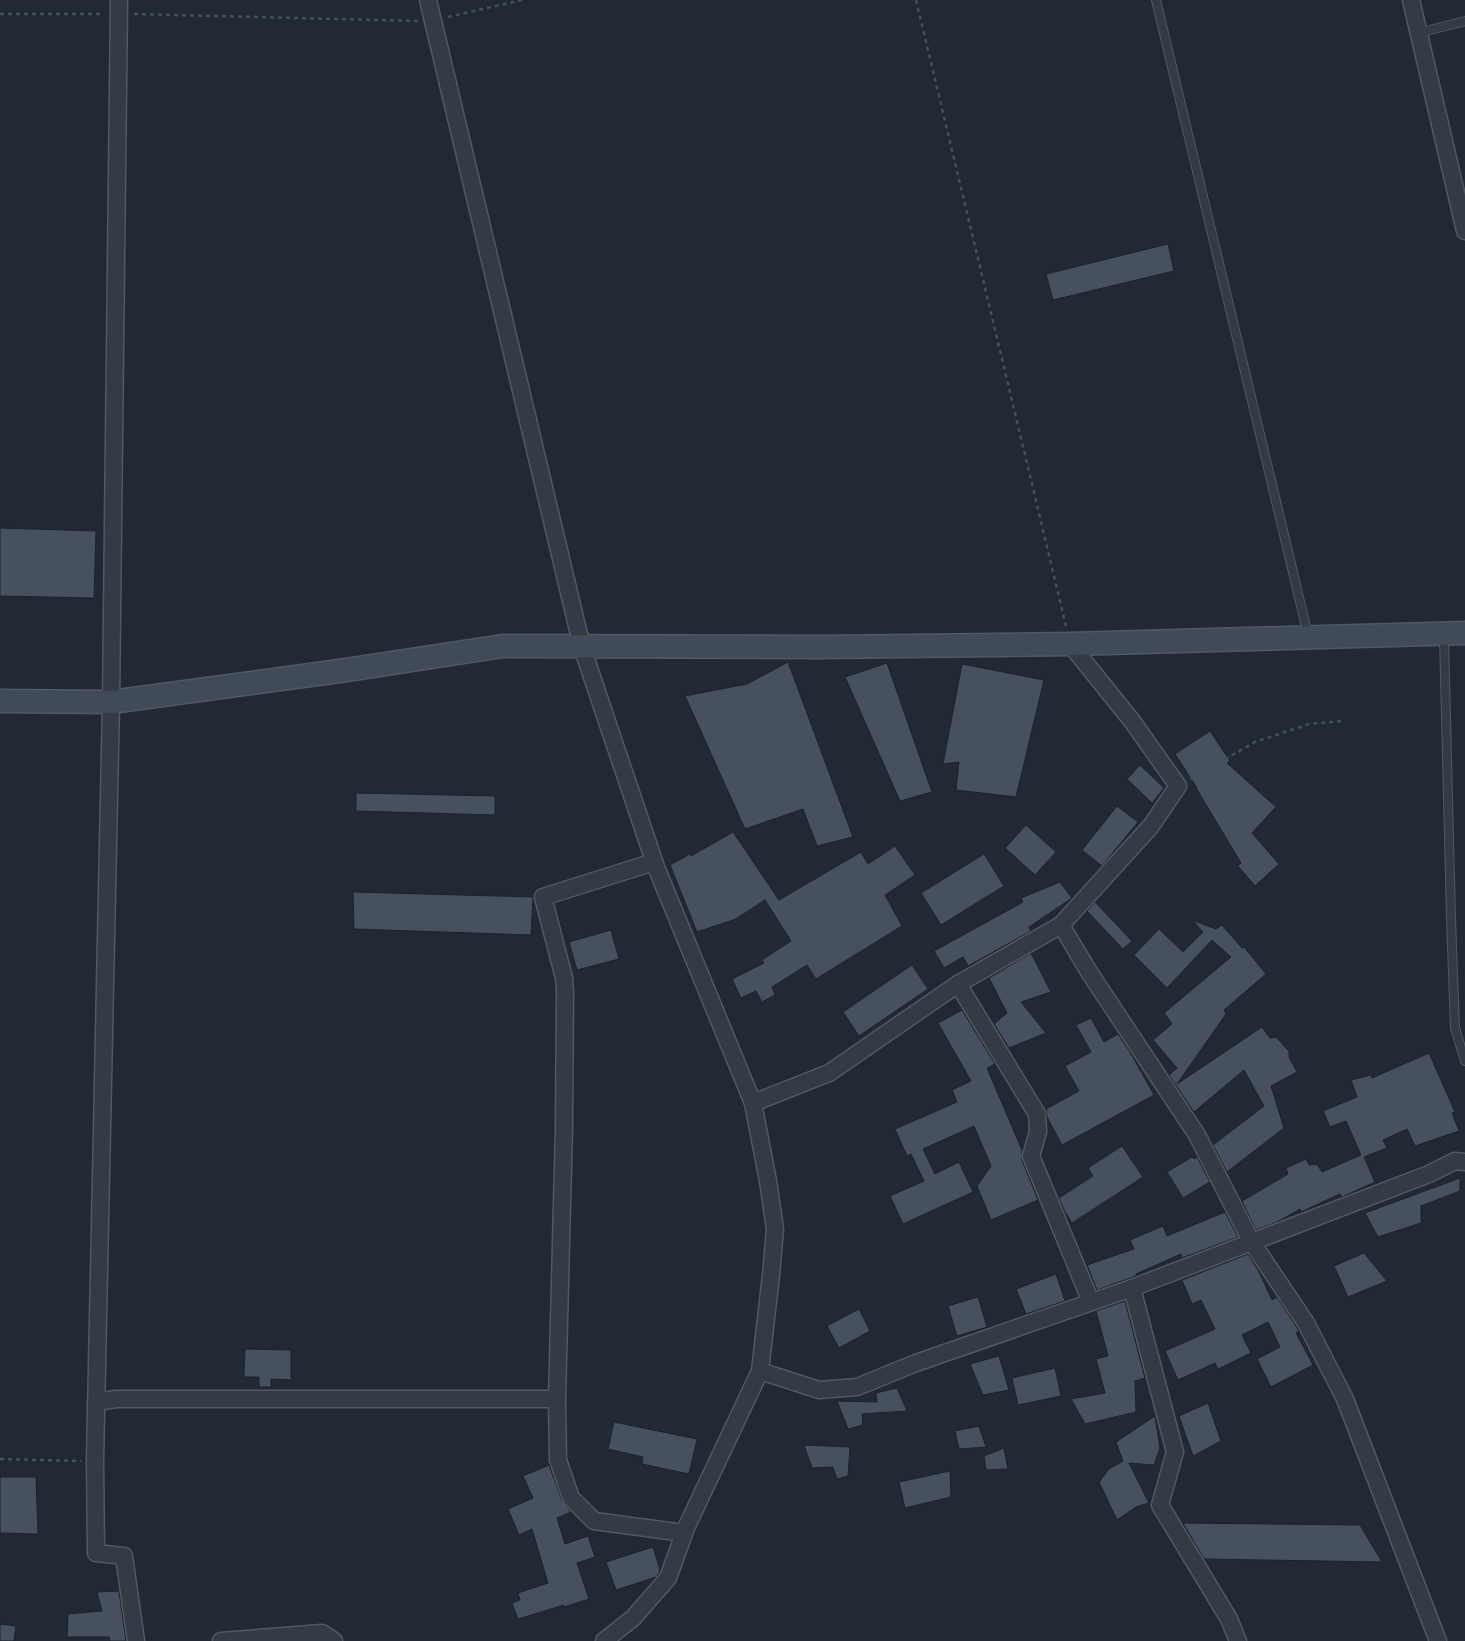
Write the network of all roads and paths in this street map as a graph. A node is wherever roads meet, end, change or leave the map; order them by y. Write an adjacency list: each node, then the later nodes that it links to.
1 (428, 0): 8 (street)
2 (522, 0): 8 (path)
3 (916, 0): 14 (path)
4 (1156, 0): 13 (lane)
5 (1411, 0): 10 (street)
6 (119, 7): 7 (path); 8 (path); 17 (street)
7 (0, 14)
8 (433, 21): 15 (street)
9 (1465, 21): 10 (lane)
10 (1418, 33): 11 (street)
11 (1465, 231)
12 (1455, 633): 13 (street); 23 (lane)
13 (1309, 637): 14 (street)
14 (1070, 644): 15 (street); 19 (street)
15 (582, 647): 17 (street); 20 (street)
16 (0, 701): 17 (street)
17 (111, 702): 31 (street)
18 (1342, 721): 19 (path)
19 (1178, 786): 21 (street)
20 (654, 862): 24 (street); 30 (street)
21 (1061, 925): 22 (street); 26 (street)
22 (958, 984): 24 (street); 28 (street)
23 (1465, 1060)
24 (752, 1103): 29 (street)
25 (1465, 1162): 26 (street)
26 (1251, 1241): 27 (street); 40 (street)
27 (1132, 1288): 28 (street); 39 (street)
28 (1091, 1302): 29 (street)
29 (760, 1372): 34 (street)
30 (557, 1399): 31 (street); 34 (street)
31 (96, 1402): 33 (street)
32 (0, 1459): 33 (path)
33 (95, 1461): 35 (street)
34 (684, 1533): 38 (street)
35 (136, 1641)
36 (221, 1641): 37 (street)
37 (334, 1641)
38 (604, 1641)
39 (1238, 1641)
40 (1438, 1641)

